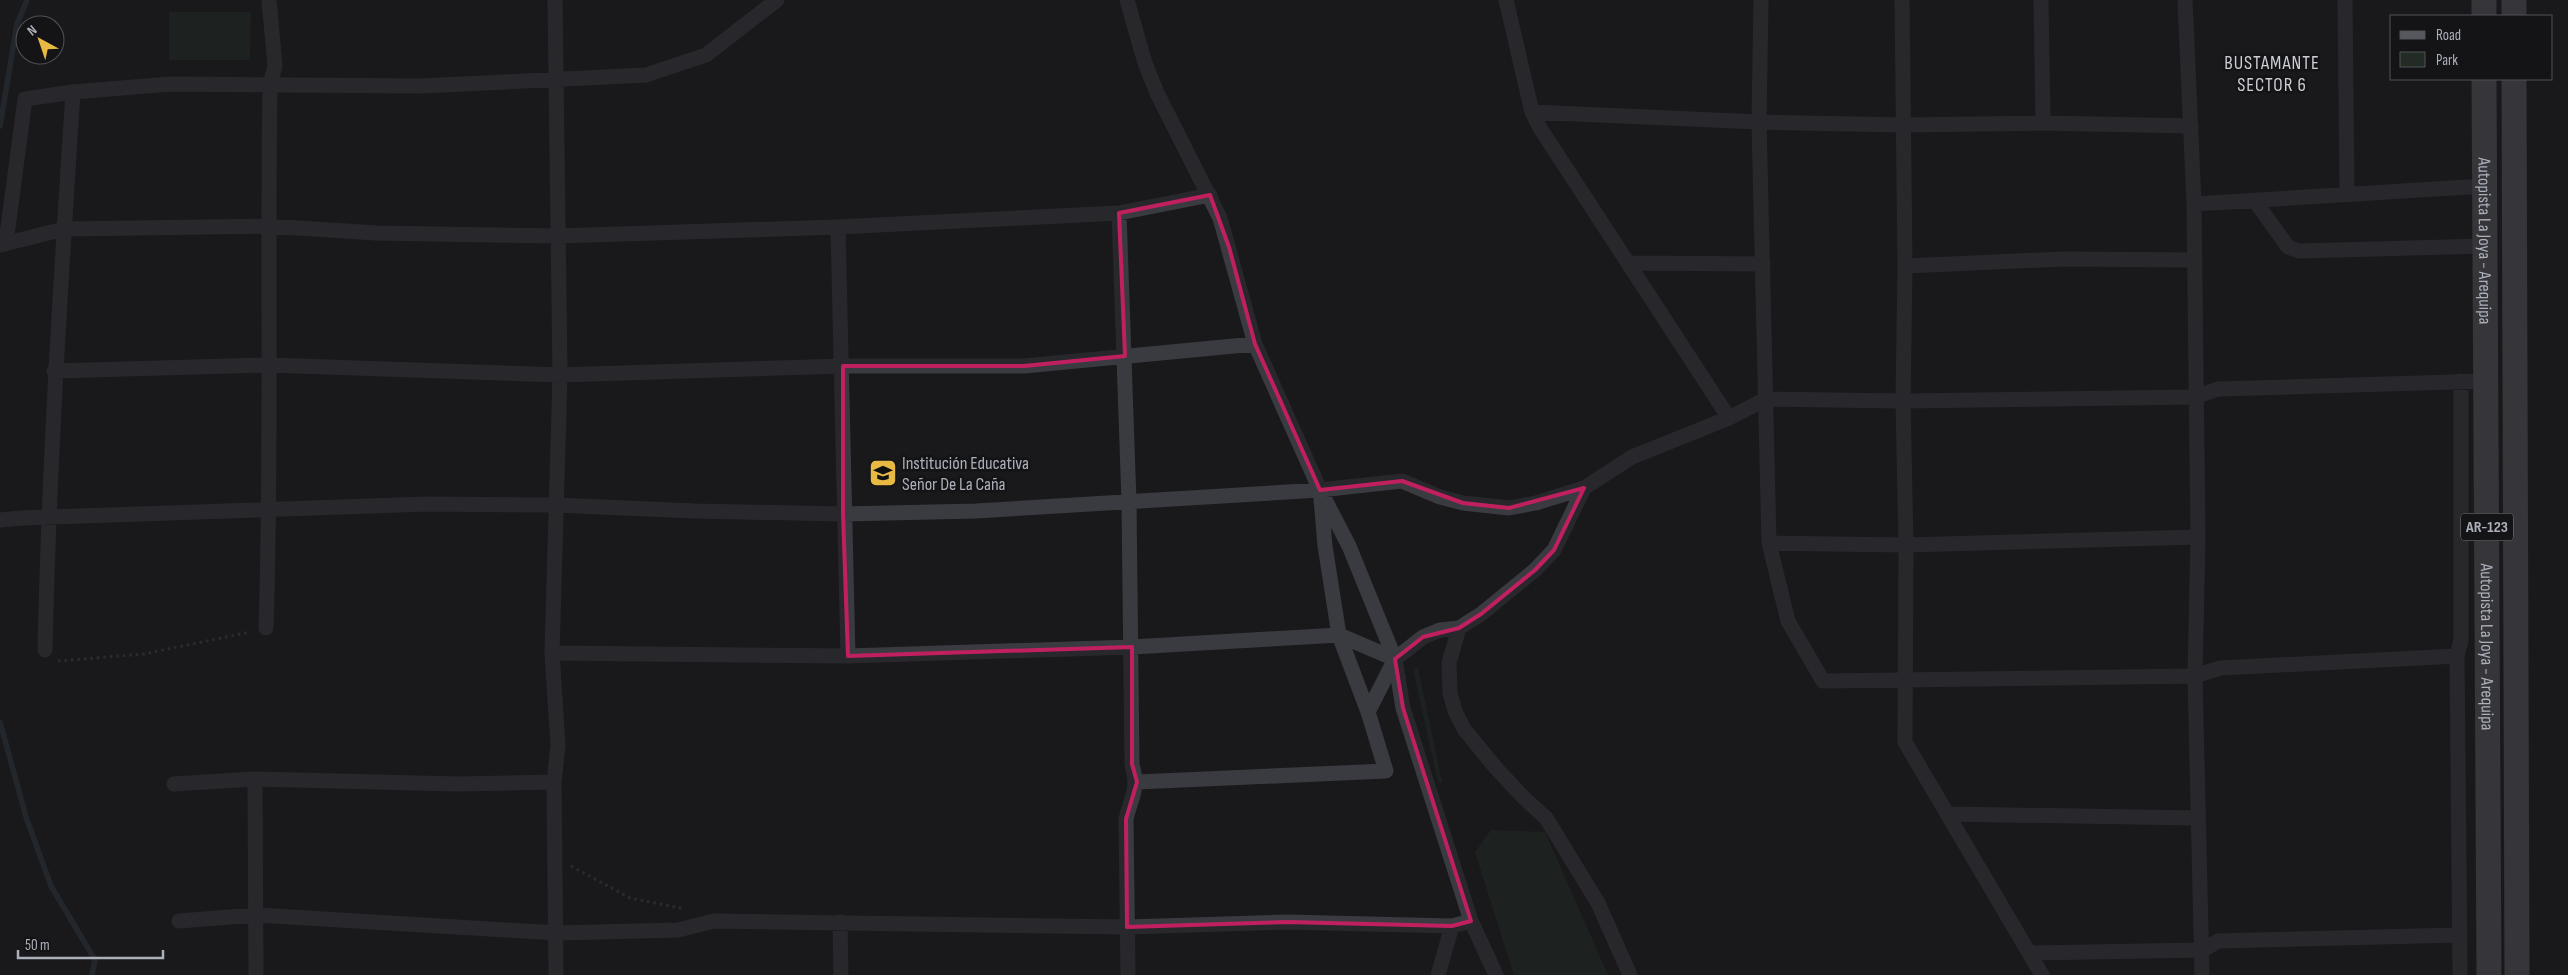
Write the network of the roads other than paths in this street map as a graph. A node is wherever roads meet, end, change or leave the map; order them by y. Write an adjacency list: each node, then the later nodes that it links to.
1 (269, 0): 18 (street)
2 (555, 0): 17 (street)
3 (777, 0): 17 (street)
4 (1127, 0): 27 (street)
5 (1506, 0): 20 (street)
6 (1761, 0): 21 (street)
7 (1902, 0): 23 (street)
8 (2041, 0): 22 (street)
9 (2185, 0): 24 (street)
10 (2345, 0): 26 (street)
11 (2484, 0): 13 (main road)
12 (2514, 0): 14 (main road)
13 (2484, 15)
14 (2514, 15)
15 (2484, 80): 25 (main road, Autopista La Joya - Arequipa / AR-123)
16 (2514, 80): 105 (main road, Autopista La Joya - Arequipa / AR-123)
17 (556, 81): 18 (street); 34 (street)
18 (270, 84): 19 (street); 31 (street)
19 (73, 92): 33 (street); 35 (street)
20 (1532, 112): 21 (street); 38 (street)
21 (1759, 122): 23 (street); 39 (street)
22 (2043, 123): 23 (street); 24 (street)
23 (1903, 125): 40 (street)
24 (2191, 126): 29 (street)
25 (2484, 186): 26 (street); 36 (main road, Autopista La Joya - Arequipa / AR-123)
26 (2347, 194): 28 (street)
27 (1210, 195): 30 (street); 41 (street)
28 (2255, 201): 29 (street); 36 (street)
29 (2194, 204): 37 (street)
30 (1119, 213): 32 (street); 42 (street)
31 (267, 226): 33 (street); 34 (street); 43 (street)
32 (838, 227): 34 (street); 44 (street)
33 (64, 229): 35 (street); 45 (street)
34 (558, 236): 46 (street)
35 (3, 244)
36 (2485, 246): 48 (main road, Autopista La Joya - Arequipa / AR-123)
37 (2194, 260): 40 (street); 49 (street)
38 (1629, 263): 39 (street); 52 (street)
39 (1763, 264): 50 (street)
40 (1905, 266): 51 (street)
41 (1255, 344): 42 (street); 54 (street)
42 (1125, 356): 44 (street); 55 (street)
43 (268, 365): 45 (street); 46 (street); 57 (street)
44 (843, 366): 46 (street); 58 (street)
45 (54, 372): 59 (street)
46 (560, 375): 56 (street)
47 (2461, 381): 48 (street); 49 (street); 68 (street)
48 (2486, 381): 67 (main road, Autopista La Joya - Arequipa / AR-123)
49 (2195, 397): 51 (street); 61 (street)
50 (1766, 399): 51 (street); 52 (street); 62 (street)
51 (1903, 401): 63 (street)
52 (1729, 418): 53 (street)
53 (1584, 488): 54 (street); 65 (street)
54 (1320, 490): 55 (street); 66 (street); 74 (street)
55 (1129, 502): 58 (street); 69 (street)
56 (556, 504): 57 (street); 58 (street); 71 (street)
57 (270, 511): 59 (street); 64 (street)
58 (843, 514): 72 (street)
59 (48, 517): 60 (street); 70 (street)
60 (0, 520)
61 (2198, 537): 63 (street); 75 (street)
62 (1769, 542): 63 (street); 76 (street)
63 (1906, 545): 76 (street)
64 (266, 628)
65 (1459, 628): 74 (street); 100 (street)
66 (1339, 635): 69 (street); 74 (street); 77 (street)
67 (2488, 637): 68 (street); 104 (main road, Autopista La Joya - Arequipa / AR-123)
68 (2461, 640): 73 (street)
69 (1132, 647): 72 (street); 80 (street)
70 (45, 650)
71 (552, 653): 72 (street); 79 (street)
72 (848, 656)
73 (2457, 656): 75 (street); 91 (street)
74 (1395, 659): 77 (street); 86 (street)
75 (2195, 676): 76 (street); 83 (street)
76 (1905, 680): 82 (street)
77 (1368, 712): 80 (street)
78 (255, 779): 79 (street); 81 (street); 84 (street)
79 (554, 782): 90 (street)
80 (1137, 782): 88 (street)
81 (174, 784)
82 (1947, 814): 83 (street); 93 (street)
83 (2197, 818): 92 (street)
84 (257, 915): 85 (street); 90 (street); 94 (street)
85 (178, 921)
86 (1471, 921): 89 (street); 99 (street)
87 (840, 922): 88 (street); 90 (street); 96 (street)
88 (1127, 926): 89 (street); 97 (street)
89 (1452, 926): 98 (street)
90 (556, 933): 95 (street)
91 (2460, 935): 92 (street); 103 (street)
92 (2203, 950): 93 (street); 102 (street)
93 (2029, 953): 101 (street)
94 (256, 975)
95 (556, 975)
96 (842, 975)
97 (1128, 975)
98 (1438, 975)
99 (1496, 975)
100 (1630, 975)
101 (2042, 975)
102 (2202, 975)
103 (2460, 975)
104 (2489, 975)
105 (2517, 975)

